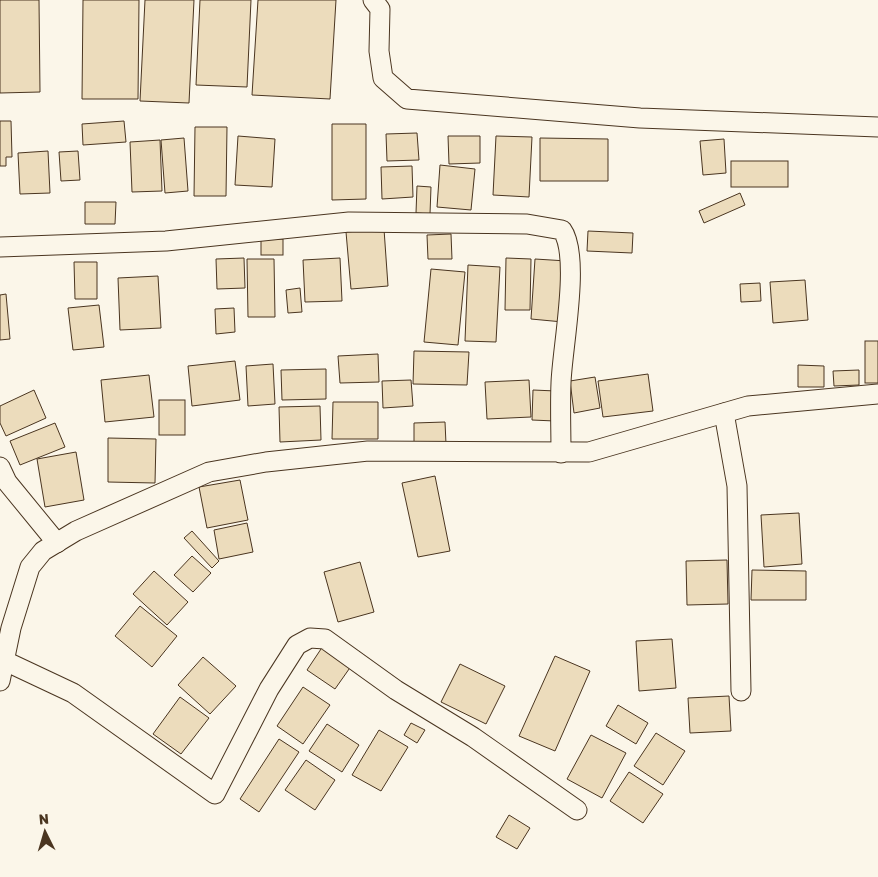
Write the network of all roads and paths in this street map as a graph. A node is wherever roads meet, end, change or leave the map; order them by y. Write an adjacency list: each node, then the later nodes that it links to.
1 (373, 0): 2 (street)
2 (878, 127)
3 (0, 247): 6 (street)
4 (878, 394): 5 (street)
5 (724, 413): 6 (street); 11 (street)
6 (561, 453): 8 (street)
7 (0, 467): 8 (street)
8 (57, 542): 9 (street)
9 (4, 661): 10 (street); 12 (street)
10 (0, 681)
11 (741, 691)
12 (577, 810)

